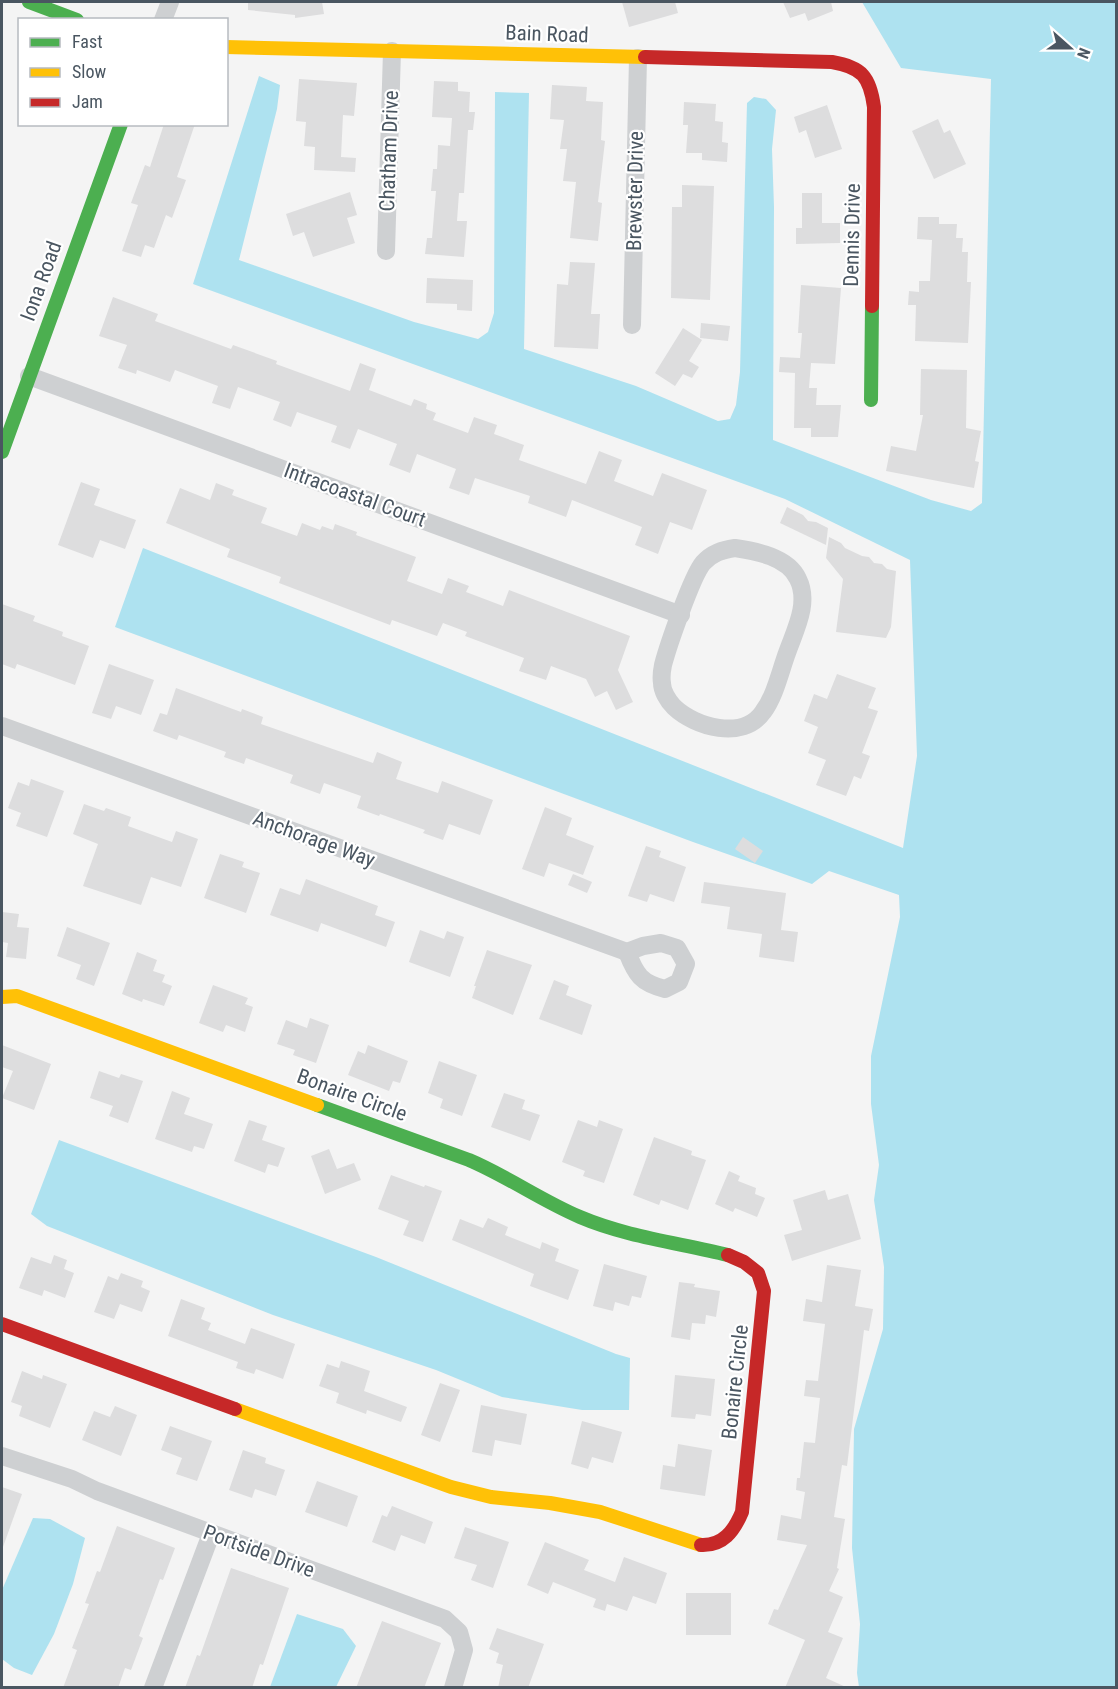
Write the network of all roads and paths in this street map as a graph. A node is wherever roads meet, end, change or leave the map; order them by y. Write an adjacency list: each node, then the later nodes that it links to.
1 (29, 2): 3 (street)
2 (170, 2): 4 (street)
3 (73, 18)
4 (164, 18)
5 (228, 47): 6 (street, Bain Road)
6 (392, 51): 7 (street, Bain Road); 10 (street, Chatham Drive)
7 (638, 58): 8 (street, Bain Road); 11 (street, Brewster Drive)
8 (864, 73): 13 (street, Dennis Drive)
9 (120, 126): 12 (street, Iona Road)
10 (386, 251)
11 (632, 325)
12 (29, 376): 14 (street, Iona Road); 15 (street, Intracoastal Court)
13 (871, 400)
14 (2, 452)
15 (681, 615): 15 (street)
16 (2, 726): 17 (street, Anchorage Way)
17 (627, 952)
18 (2, 997): 19 (street, Bonaire Circle)
19 (2, 1324)
20 (2, 1456): 21 (street, Portside Drive)
21 (211, 1534): 22 (street); 23 (street, Portside Drive)
22 (153, 1688)
23 (453, 1688)

